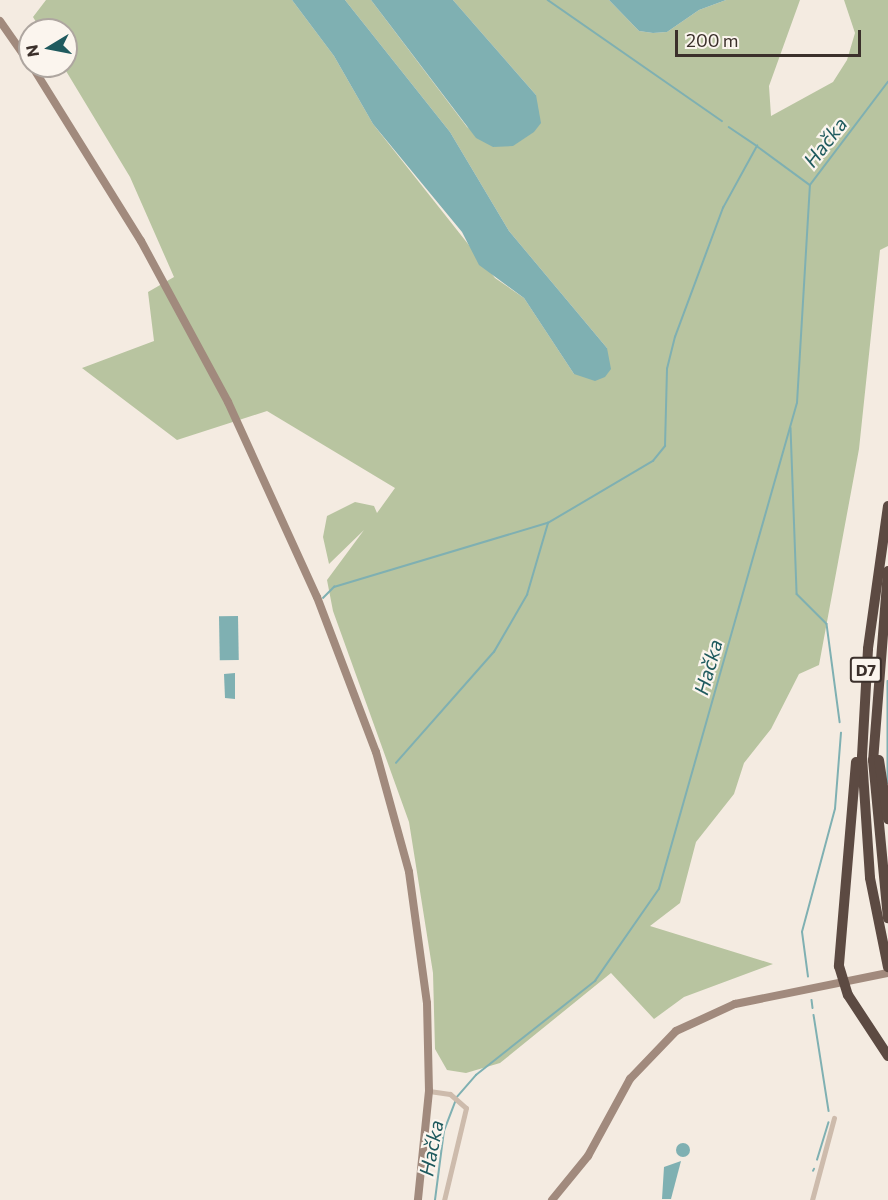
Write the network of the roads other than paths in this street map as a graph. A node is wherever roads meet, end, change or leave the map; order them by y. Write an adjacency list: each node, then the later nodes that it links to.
1 (0, 21): 2 (street)
2 (18, 47)
3 (39, 78): 13 (street)
4 (888, 506): 6 (highway, D7)
5 (888, 571): 6 (highway, D7)
6 (870, 697): 7 (highway); 8 (highway, D7); 9 (highway, D7); 11 (highway)
7 (888, 819)
8 (888, 918)
9 (888, 967)
10 (888, 973): 11 (street)
11 (841, 982): 12 (highway); 17 (street)
12 (888, 1056)
13 (429, 1091): 15 (street); 16 (street)
14 (834, 1118): 18 (street)
15 (418, 1200)
16 (444, 1200)
17 (552, 1200)
18 (812, 1200)

